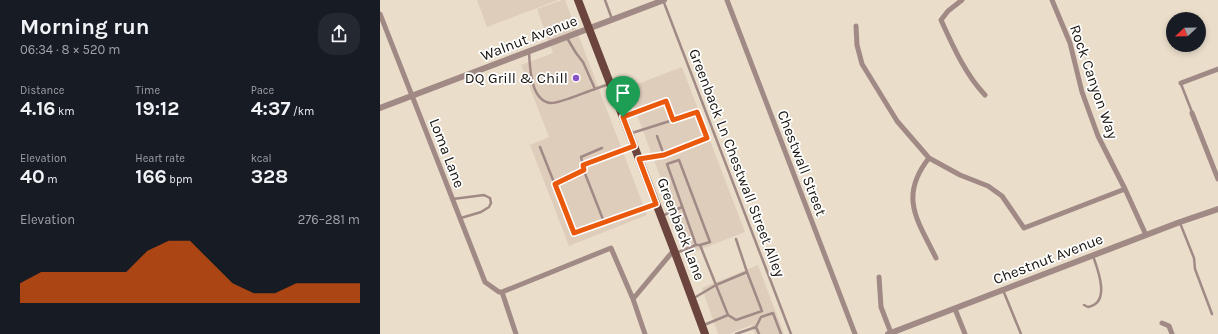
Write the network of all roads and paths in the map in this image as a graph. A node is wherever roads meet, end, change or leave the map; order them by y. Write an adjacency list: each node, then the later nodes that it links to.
1 (605, 0): 8 (lane)
2 (664, 0): 8 (street, Walnut Avenue); 71 (lane, Greenback Ln Chestwall Street Alley)
3 (727, 0): 72 (street, Chestwall Street)
4 (962, 0): 17 (street)
5 (1052, 0): 35 (street, Rock Canyon Way)
6 (581, 1): 10 (main road, Greenback Lane)
7 (380, 14): 18 (street, Loma Lane)
8 (612, 20): 10 (street, Walnut Avenue)
9 (856, 26): 29 (street)
10 (589, 29): 11 (street, Walnut Avenue); 14 (main road, Greenback Lane)
11 (567, 37): 12 (street, Walnut Avenue); 16 (lane)
12 (529, 51): 16 (lane); 18 (street, Walnut Avenue)
13 (1218, 69): 15 (street)
14 (610, 83): 16 (lane); 21 (main road, Greenback Lane)
15 (1180, 83): 20 (lane)
16 (595, 89)
17 (985, 95)
18 (412, 96): 19 (street, Walnut Avenue); 36 (street, Loma Lane)
19 (380, 108)
20 (1192, 113): 33 (street)
21 (623, 117): 22 (lane); 23 (main road, Greenback Lane)
22 (673, 120): 23 (lane); 28 (lane)
23 (629, 134): 25 (main road, Greenback Lane)
24 (657, 136): 28 (lane)
25 (634, 146): 30 (main road, Greenback Lane); 31 (lane)
26 (540, 147): 34 (lane)
27 (602, 148): 31 (lane)
28 (664, 155): 30 (lane)
29 (929, 158): 35 (street); 50 (street)
30 (639, 159): 37 (main road, Greenback Lane)
31 (583, 165): 32 (lane)
32 (584, 170): 34 (lane); 42 (lane)
33 (1218, 179)
34 (555, 184): 42 (lane)
35 (1125, 189): 44 (street, Rock Canyon Way)
36 (452, 199): 41 (street, Loma Lane); 41 (lane)
37 (656, 204): 40 (main road, Greenback Lane); 42 (lane)
38 (682, 207): 40 (lane); 46 (lane); 47 (lane)
39 (1218, 209): 43 (street, Chestnut Avenue)
40 (661, 216): 48 (main road, Greenback Lane)
41 (460, 218): 55 (street, Loma Lane)
42 (604, 222)
43 (1180, 222): 44 (street, Chestnut Avenue); 60 (lane)
44 (1146, 235): 49 (street, Chestnut Avenue)
45 (736, 240): 51 (lane)
46 (700, 245): 47 (lane); 53 (lane)
47 (696, 246): 48 (lane)
48 (675, 252): 56 (street); 57 (main road, Greenback Lane)
49 (1093, 256): 54 (street, Chestnut Avenue); 58 (lane)
50 (936, 258)
51 (747, 272): 53 (lane); 61 (lane)
52 (879, 276): 65 (street)
53 (716, 285): 57 (lane); 61 (lane)
54 (1003, 290): 59 (street, Chestnut Avenue); 74 (lane)
55 (502, 292): 56 (street); 66 (street)
56 (633, 299): 67 (street)
57 (692, 300): 64 (main road, Greenback Lane)
58 (1084, 304)
59 (955, 308): 65 (street, Chestnut Avenue); 73 (street)
60 (1212, 314)
61 (728, 315): 64 (lane)
62 (1162, 322): 75 (street)
63 (756, 327): 68 (lane); 69 (lane); 70 (lane)
64 (703, 330)
65 (890, 333)
66 (516, 334)
67 (645, 334)
68 (736, 334)
69 (759, 334)
70 (781, 334)
71 (791, 334)
72 (855, 334)
73 (965, 334)
74 (1021, 334)
75 (1172, 334)

